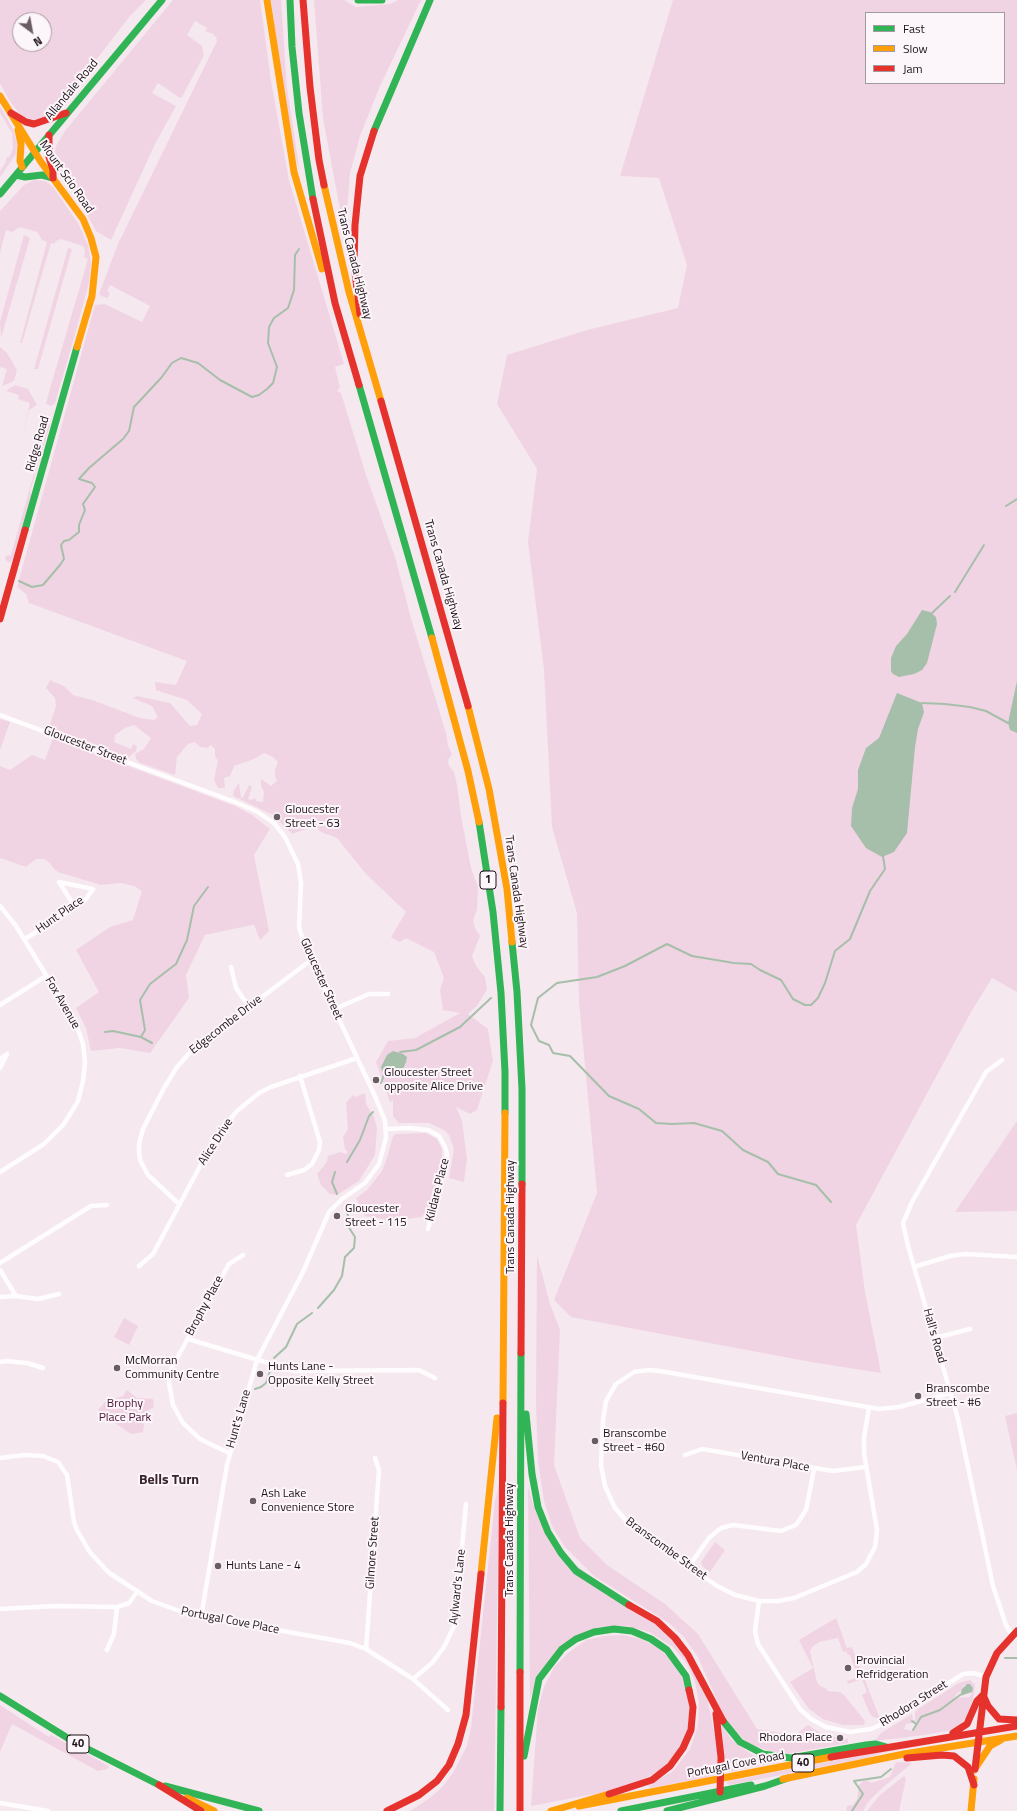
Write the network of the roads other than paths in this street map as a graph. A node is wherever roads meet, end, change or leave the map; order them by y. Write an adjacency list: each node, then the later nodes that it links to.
1 (162, 0): 10 (main road, Allandale Road)
2 (267, 0): 19 (main road)
3 (290, 0): 19 (main road, Trans Canada Highway / 1)
4 (303, 0): 20 (main road, Trans Canada Highway / 1)
5 (358, 0): 6 (main road)
6 (382, 0)
7 (430, 0): 20 (main road)
8 (0, 96): 9 (main road, Mount Scio Road)
9 (9, 112): 10 (main road); 11 (main road, Mount Scio Road)
10 (66, 113): 12 (main road, Allandale Road)
11 (18, 126): 13 (main road, Mount Scio Road); 14 (main road)
12 (48, 135): 13 (main road, Allandale Road); 16 (main road)
13 (34, 152): 14 (main road, Allandale Road); 16 (main road, Mount Scio Road)
14 (22, 167): 15 (main road, Allandale Road)
15 (16, 175): 16 (main road); 17 (main road, Allandale Road)
16 (53, 178): 18 (main road, Mount Scio Road)
17 (0, 194)
18 (95, 276): 21 (main road, Ridge Road)
19 (335, 303): 60 (main road, Trans Canada Highway / 1)
20 (360, 331): 59 (main road, Trans Canada Highway / 1)
21 (0, 619)
22 (0, 715): 26 (street, Gloucester Street)
23 (0, 906): 25 (street, Fox Avenue)
24 (75, 907): 24 (street, Hunt Place); 25 (street, Hunt Place)
25 (25, 939): 28 (street, Fox Avenue)
26 (310, 960): 31 (street, Edgecombe Drive); 32 (street, Gloucester Street)
27 (231, 967): 31 (street)
28 (46, 976): 30 (street); 39 (street, Fox Avenue)
29 (388, 994): 32 (street)
30 (0, 1005)
31 (249, 1007): 41 (street, Edgecombe Drive)
32 (335, 1009): 34 (street, Gloucester Street)
33 (0, 1058): 36 (street)
34 (357, 1058): 37 (street, Alice Drive); 38 (street, Gloucester Street)
35 (1002, 1060): 49 (street, Hall's Road)
36 (0, 1068)
37 (300, 1076): 40 (street); 41 (street, Alice Drive)
38 (386, 1129): 43 (street, Gloucester Street); 44 (street, Kildare Place)
39 (0, 1172)
40 (287, 1175)
41 (179, 1204): 48 (street, Alice Drive)
42 (107, 1205): 47 (street)
43 (329, 1212): 57 (street, Hunt's Lane)
44 (428, 1229)
45 (243, 1255): 56 (street, Brophy Place)
46 (1017, 1257): 49 (street)
47 (0, 1263)
48 (139, 1266)
49 (914, 1267): 55 (street, Hall's Road)
50 (0, 1270): 52 (street)
51 (59, 1294): 52 (street)
52 (16, 1296): 53 (street)
53 (0, 1297)
54 (970, 1329): 55 (street)
55 (935, 1338): 63 (street, Hall's Road)
56 (188, 1339): 57 (street); 65 (street, Brophy Place)
57 (257, 1360): 62 (street); 65 (street, Hunt's Lane)
58 (0, 1362): 61 (street)
59 (521, 1362): 85 (main road); 99 (main road, Trans Canada Highway / 1)
60 (503, 1363): 109 (main road); 110 (main road, Trans Canada Highway / 1)
61 (43, 1368)
62 (436, 1378)
63 (951, 1393): 64 (street, Branscombe Street); 78 (street, Hall's Road)
64 (869, 1408): 69 (street, Branscombe Street); 72 (street, Branscombe Street)
65 (229, 1453): 77 (street, Hunt's Lane)
66 (685, 1454): 70 (street, Ventura Place)
67 (0, 1458): 73 (street, Portugal Cove Place)
68 (375, 1458): 79 (street, Gilmore Street)
69 (866, 1467): 70 (street, Ventura Place); 74 (street, Branscombe Street)
70 (814, 1469): 72 (street)
71 (466, 1504): 82 (street, Aylward's Lane)
72 (689, 1566): 74 (street, Branscombe Street)
73 (137, 1592): 75 (street); 77 (street, Portugal Cove Place)
74 (759, 1601): 81 (street, Rhodora Street)
75 (117, 1607): 76 (street); 80 (street)
76 (0, 1609)
77 (201, 1617): 79 (street, Portugal Cove Place)
78 (1014, 1633): 81 (main road)
79 (366, 1649): 82 (street, Portugal Cove Place)
80 (107, 1650)
81 (986, 1677): 83 (main road)
82 (414, 1679): 86 (street, Portugal Cove Place)
83 (983, 1695): 87 (main road); 89 (main road); 90 (main road)
84 (0, 1696): 100 (main road, 40)
85 (714, 1703): 94 (main road); 97 (main road)
86 (448, 1710)
87 (1017, 1720)
88 (1017, 1726): 89 (main road, Portugal Cove Road / 40)
89 (980, 1732): 90 (main road, Portugal Cove Road / 40); 93 (main road)
90 (948, 1736): 94 (main road, Portugal Cove Road / 40)
91 (1017, 1736): 92 (main road, Portugal Cove Road / 40)
92 (1006, 1738): 93 (main road, Portugal Cove Road / 40); 96 (main road)
93 (978, 1742): 95 (main road, Portugal Cove Road / 40); 96 (main road)
94 (886, 1747): 97 (main road, Portugal Cove Road / 40)
95 (887, 1758): 98 (main road, Portugal Cove Road / 40); 101 (main road)
96 (974, 1770): 101 (main road)
97 (720, 1778): 102 (main road); 112 (main road, Portugal Cove Road / 40)
98 (788, 1778): 102 (main road, Portugal Cove Road / 40); 114 (main road)
99 (520, 1781): 111 (main road, Trans Canada Highway / 1); 112 (main road)
100 (159, 1785): 106 (main road); 107 (main road, 40); 108 (main road, 40)
101 (974, 1785): 115 (main road)
102 (720, 1792): 113 (main road, Portugal Cove Road / 40)
103 (0, 1803): 104 (street)
104 (37, 1810): 105 (street)
105 (48, 1811)
106 (200, 1811)
107 (214, 1811)
108 (258, 1811)
109 (387, 1811)
110 (500, 1811)
111 (520, 1811)
112 (552, 1811)
113 (622, 1811)
114 (667, 1811)
115 (971, 1811)

